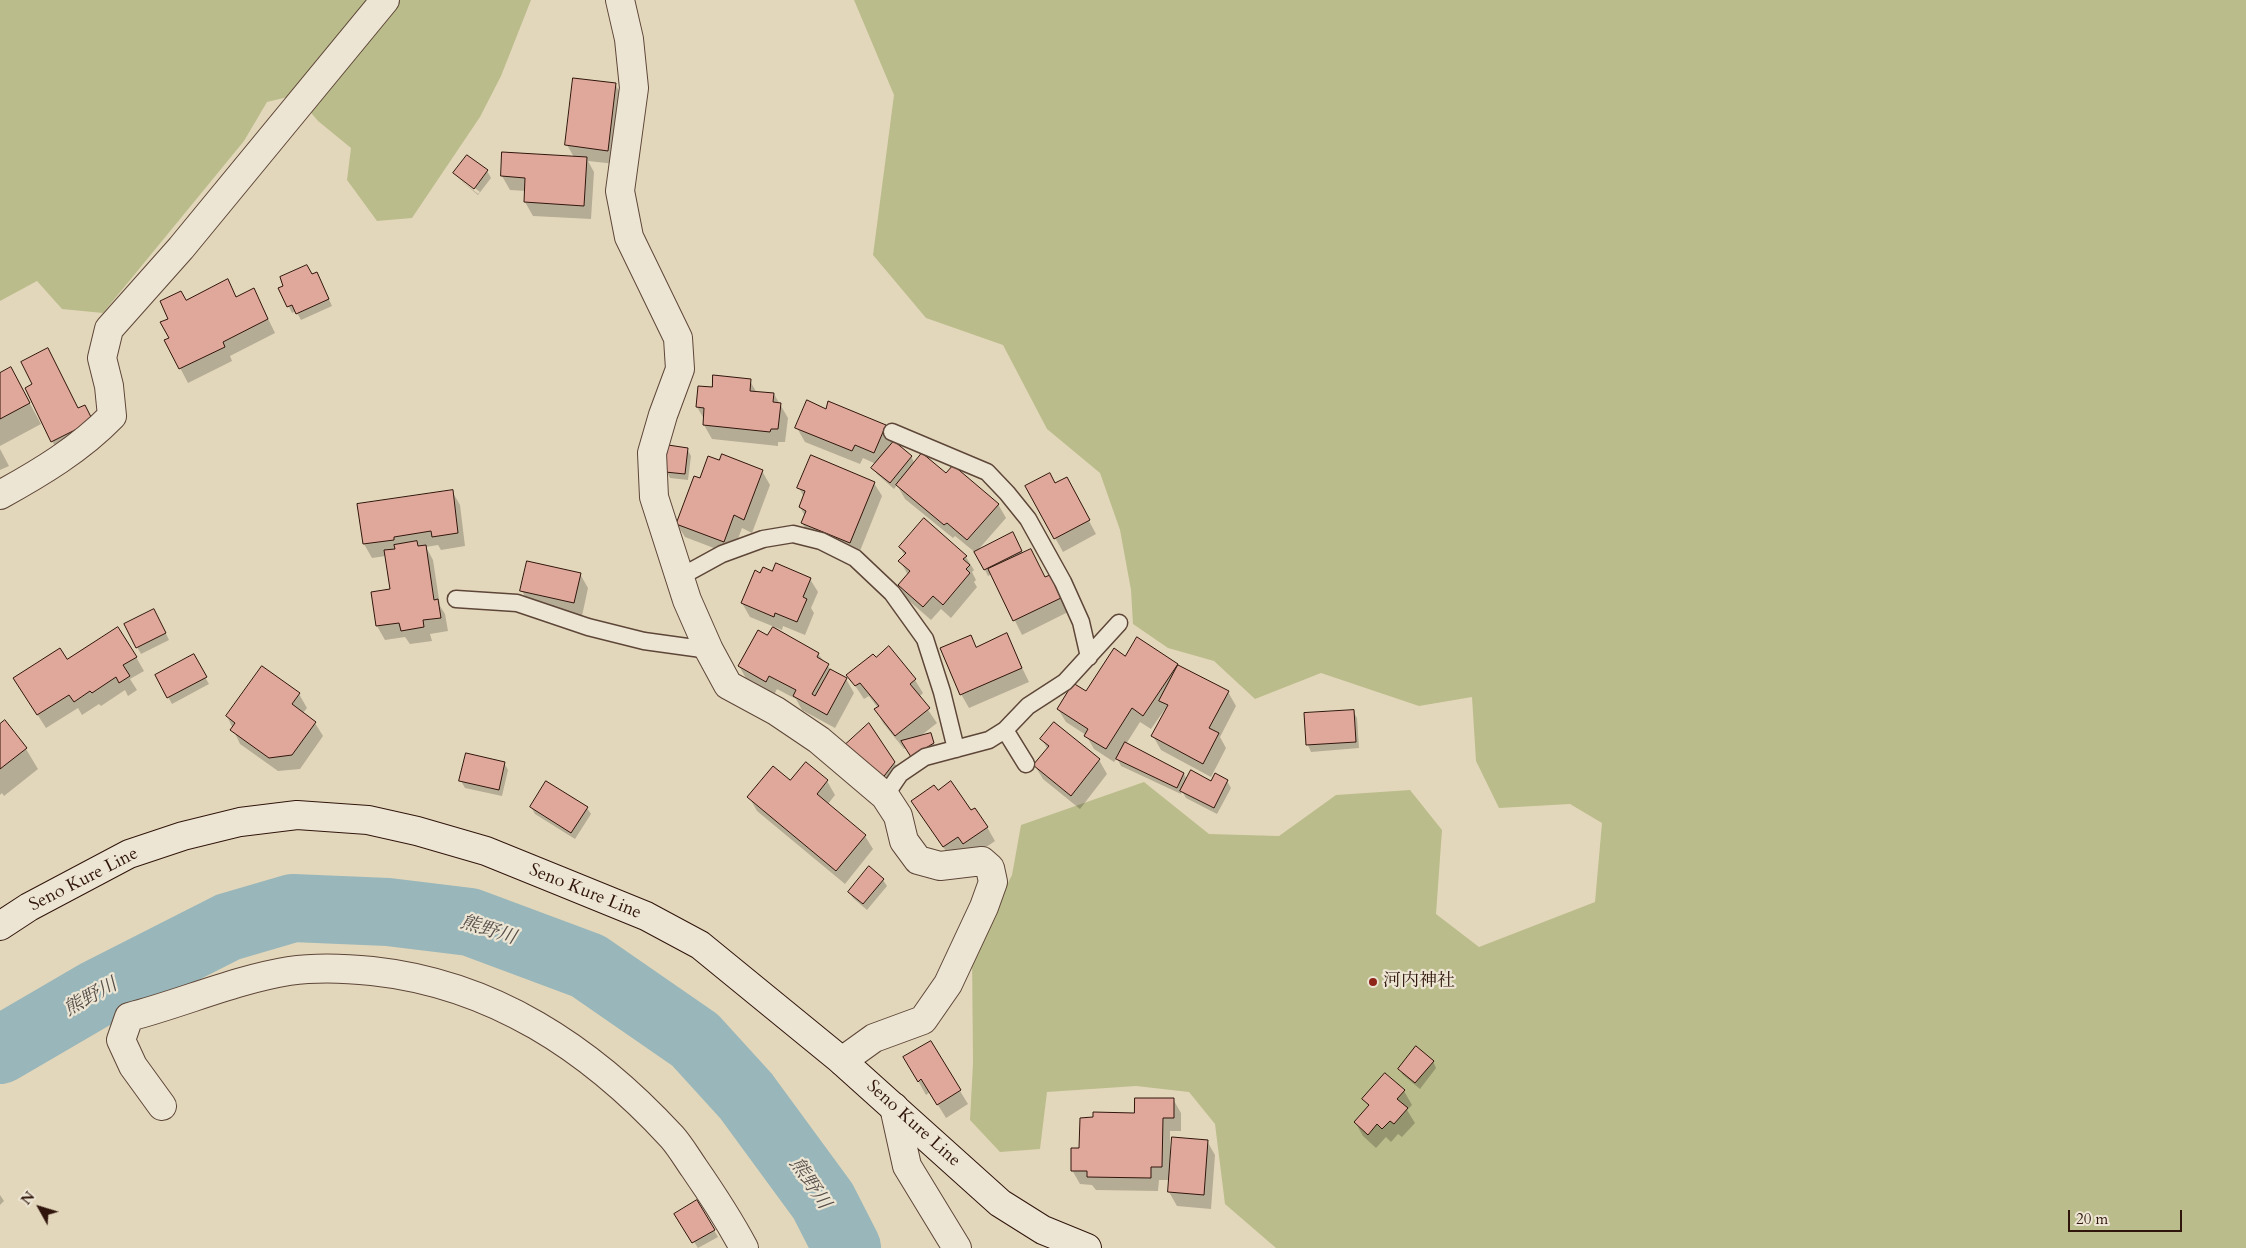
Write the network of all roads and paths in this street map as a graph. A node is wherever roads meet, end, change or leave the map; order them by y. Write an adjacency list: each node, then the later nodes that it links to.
1 (386, 0): 4 (street)
2 (620, 0): 5 (street)
3 (892, 432): 9 (lane)
4 (0, 495)
5 (680, 577): 8 (street); 11 (lane)
6 (456, 599): 8 (lane)
7 (1119, 623): 9 (lane)
8 (709, 650): 13 (street)
9 (1089, 657): 10 (lane)
10 (1005, 730): 11 (lane); 12 (lane)
11 (956, 750): 13 (lane)
12 (1026, 764)
13 (885, 796): 15 (street)
14 (0, 926): 15 (street, Seno Kure Line)
15 (842, 1061): 17 (street, Seno Kure Line)
16 (162, 1106): 18 (street)
17 (894, 1107): 19 (street); 20 (street, Seno Kure Line)
18 (744, 1248)
19 (958, 1248)
20 (1087, 1248)

